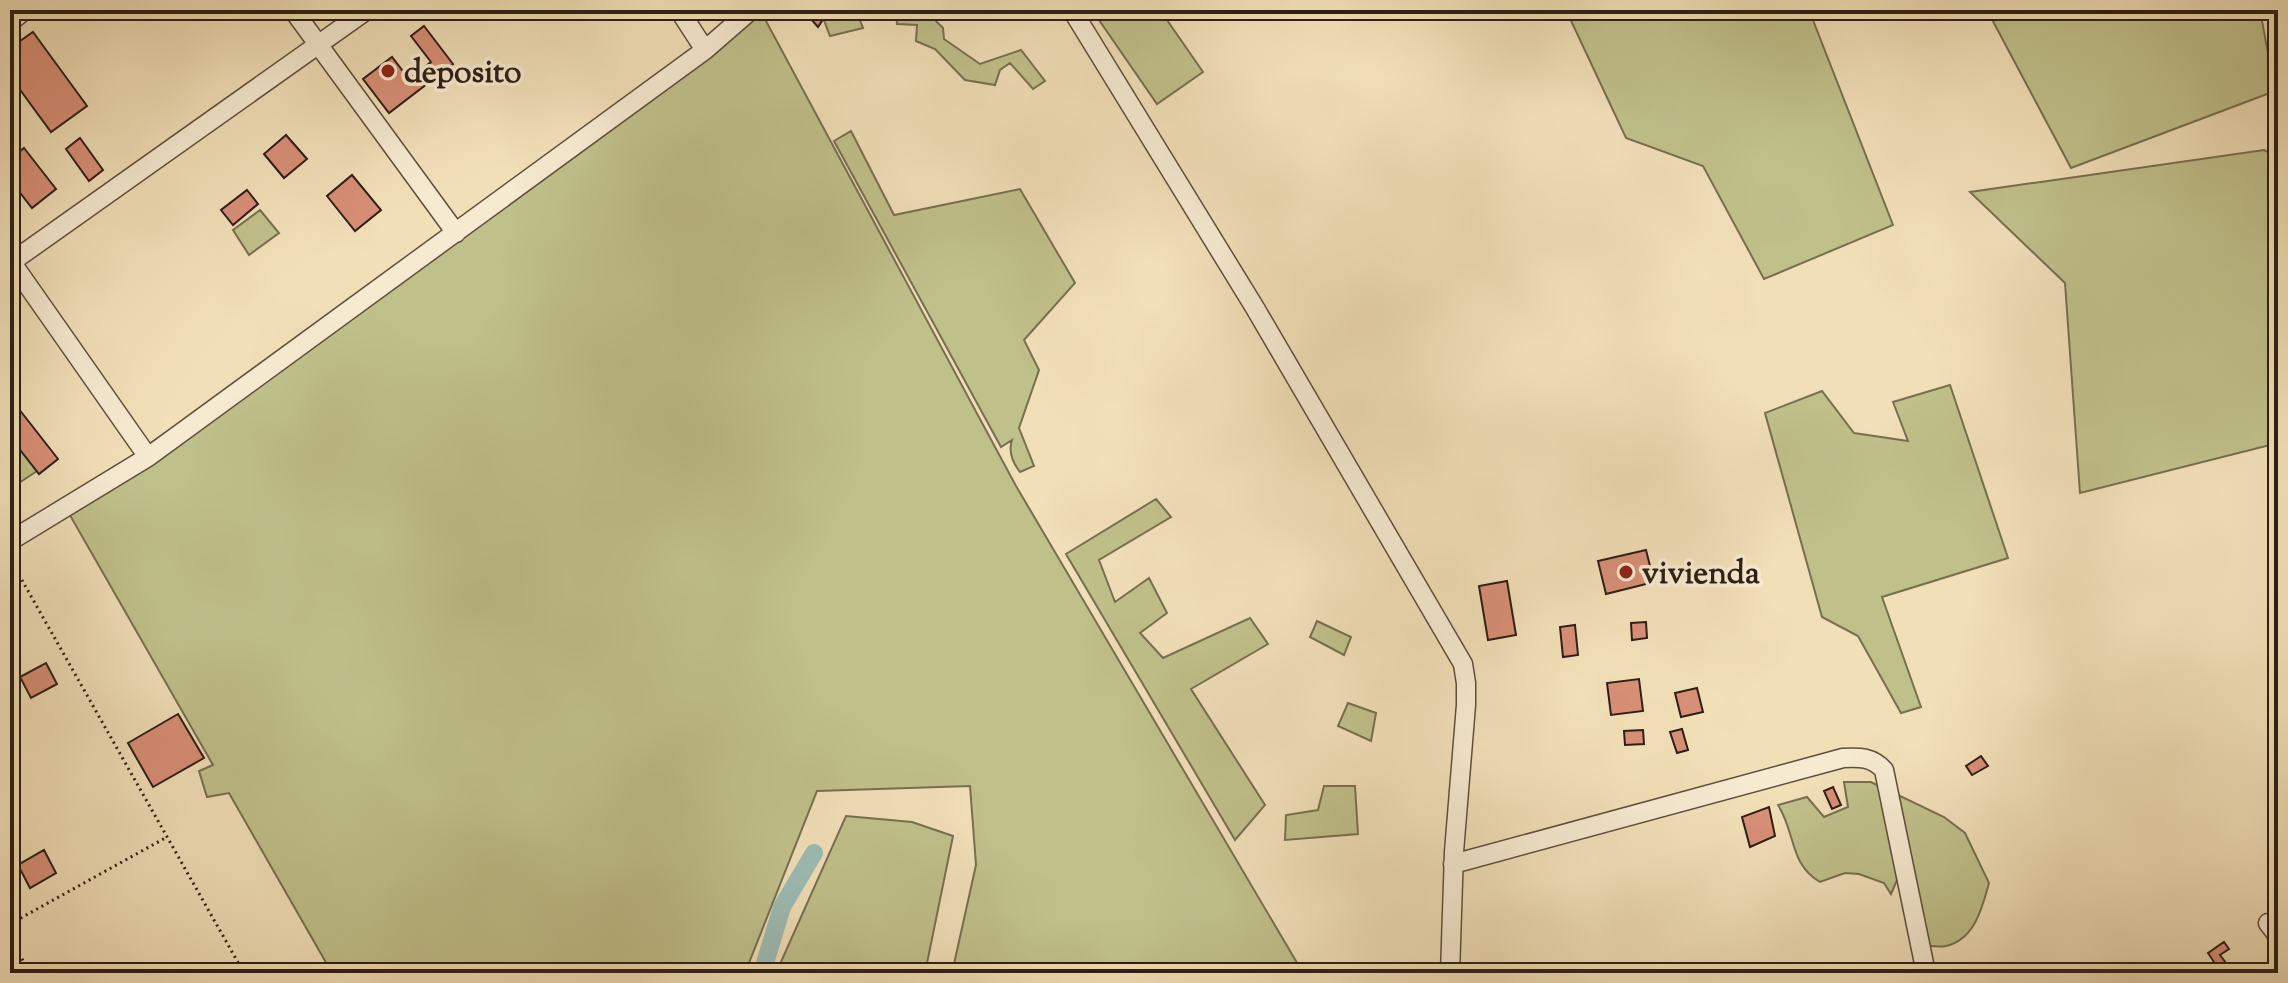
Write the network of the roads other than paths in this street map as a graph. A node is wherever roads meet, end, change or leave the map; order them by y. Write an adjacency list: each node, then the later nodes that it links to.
1 (25, 10): 7 (street)
2 (293, 10): 8 (street)
3 (367, 10): 8 (street)
4 (679, 10): 9 (street)
5 (751, 10): 9 (street)
6 (1072, 10): 14 (street)
7 (10, 22)
8 (318, 45): 10 (street); 11 (street)
9 (705, 50): 10 (street)
10 (456, 233): 12 (street)
11 (10, 262): 12 (street)
12 (148, 457): 13 (street)
13 (10, 541)
14 (1453, 864): 15 (street); 16 (street)
15 (1450, 973)
16 (1926, 973)

